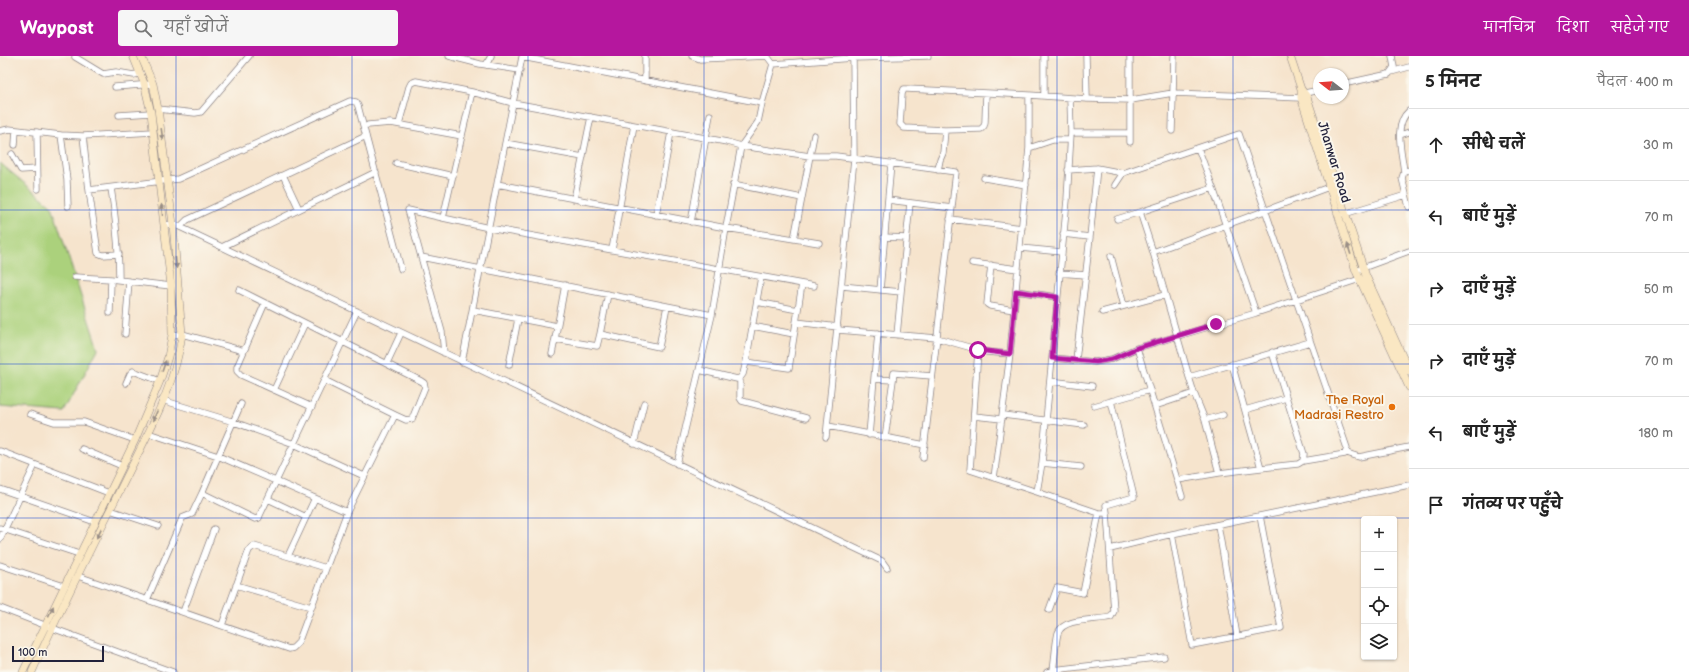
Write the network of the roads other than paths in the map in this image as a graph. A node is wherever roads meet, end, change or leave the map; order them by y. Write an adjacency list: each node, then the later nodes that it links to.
1 (133, 56): 25 (main road)
2 (141, 56): 29 (main road)
3 (249, 56): 43 (street)
4 (449, 56): 21 (street)
5 (491, 56): 21 (street)
6 (645, 56): 26 (street)
7 (692, 56): 8 (street)
8 (767, 56): 20 (street)
9 (895, 56): 10 (street); 18 (street)
10 (928, 56)
11 (1044, 56): 37 (street)
12 (1086, 56): 39 (street)
13 (1130, 56): 40 (street)
14 (1174, 56): 34 (street)
15 (1290, 56): 35 (main road)
16 (1392, 56): 24 (street)
17 (75, 57): 25 (street)
18 (854, 57): 19 (street); 79 (street)
19 (810, 58): 20 (street)
20 (773, 64): 42 (street)
21 (486, 65): 23 (street)
22 (1409, 68): 24 (street)
23 (520, 70): 26 (street); 41 (street)
24 (1391, 72): 27 (street)
25 (140, 73): 28 (main road)
26 (646, 81): 42 (street)
27 (1349, 82)
28 (144, 84): 29 (street); 30 (street); 45 (main road)
29 (153, 84): 43 (main road)
30 (115, 87)
31 (1313, 91): 35 (street)
32 (472, 92): 41 (street); 49 (street); 67 (street)
33 (986, 93): 36 (street); 53 (street); 53 (street)
34 (1173, 93): 35 (street); 40 (street); 55 (street)
35 (1303, 93): 98 (main road, Jhanwar Road); 115 (main road, Jhanwar Road)
36 (1029, 95): 37 (street); 74 (street)
37 (1044, 96): 38 (street)
38 (1070, 98): 39 (street); 60 (street)
39 (1087, 99): 40 (street)
40 (1131, 100): 61 (street)
41 (513, 103): 48 (street); 71 (street)
42 (762, 103): 73 (street)
43 (158, 109): 92 (main road, one-way to 92)
44 (1409, 111): 64 (street)
45 (151, 113): 46 (street); 57 (main road)
46 (120, 115)
47 (710, 115): 68 (street)
48 (592, 117): 51 (street); 78 (street)
49 (399, 124): 50 (street); 67 (street)
50 (368, 125)
51 (634, 125): 58 (street); 110 (street)
52 (16, 130): 54 (street); 56 (street); 72 (street)
53 (945, 130): 84 (street)
54 (0, 131)
55 (1172, 131)
56 (37, 132): 62 (street); 83 (street)
57 (154, 132): 65 (street); 93 (main road)
58 (671, 132): 68 (street); 116 (street)
59 (1409, 132): 64 (street)
60 (1071, 133): 61 (street); 69 (street)
61 (1130, 133): 70 (street)
62 (61, 135): 65 (street); 108 (street)
63 (814, 135): 77 (street)
64 (1400, 135): 86 (street)
65 (83, 136): 102 (street)
66 (366, 136): 87 (street); 89 (street); 92 (street)
67 (462, 136): 90 (street)
68 (706, 138): 73 (street); 120 (street)
69 (1070, 140): 74 (street); 85 (street)
70 (1130, 142)
71 (505, 143): 78 (street); 94 (street)
72 (15, 145)
73 (741, 146): 77 (street); 95 (street)
74 (1030, 148): 96 (street)
75 (1198, 148): 88 (street); 100 (street); 114 (street)
76 (12, 154): 83 (street)
77 (810, 156): 79 (street); 104 (street)
78 (583, 157): 105 (street)
79 (854, 159): 81 (street); 162 (street)
80 (396, 164): 90 (street)
81 (891, 164): 84 (street); 106 (street)
82 (1096, 168): 85 (street); 88 (street); 130 (street)
83 (37, 169): 101 (street)
84 (938, 170): 111 (street)
85 (1068, 170): 128 (street)
86 (1407, 171): 103 (street)
87 (376, 172): 112 (street); 145 (street)
88 (1123, 173): 97 (street)
89 (283, 175): 112 (street); 124 (street)
90 (453, 176): 117 (street)
91 (984, 178): 96 (street)
92 (168, 181): 93 (street); 121 (main road)
93 (159, 182): 99 (street); 122 (main road, one-way to 93)
94 (497, 184): 105 (street); 125 (street)
95 (733, 184): 104 (street); 126 (street)
96 (1026, 185): 127 (street)
97 (1115, 185)
98 (1329, 187): 114 (street); 148 (main road, Jhanwar Road, one-way to 98)
99 (111, 188): 102 (street); 140 (street)
100 (1213, 188): 113 (street); 123 (street)
101 (38, 189)
102 (89, 190): 140 (street)
103 (1406, 195): 109 (street); 115 (street)
104 (802, 198): 132 (street)
105 (574, 199): 110 (street)
106 (888, 200): 107 (street); 129 (street)
107 (910, 203): 111 (street); 131 (street)
108 (68, 206)
109 (1409, 207)
110 (620, 208): 116 (street); 136 (street)
111 (952, 208): 119 (street)
112 (299, 209): 134 (street)
113 (1140, 212): 118 (street); 139 (street)
114 (1266, 212): 123 (street); 170 (street)
115 (1344, 214): 148 (main road, Jhanwar Road)
116 (656, 215): 120 (street)
117 (443, 218): 125 (street); 142 (street)
118 (1117, 219)
119 (950, 220): 127 (street); 199 (street)
120 (691, 222): 126 (street)
121 (173, 224): 122 (street); 124 (street); 192 (main road, one-way to 192)
122 (164, 225): 159 (main road)
123 (1226, 226): 139 (street); 180 (street)
124 (180, 227): 134 (street)
125 (489, 228): 136 (street); 149 (street)
126 (726, 228): 132 (street); 146 (street)
127 (1022, 228): 135 (street)
128 (1063, 234): 130 (street); 138 (street)
129 (884, 237): 131 (street); 164 (street)
130 (1090, 237): 151 (street)
131 (906, 238): 166 (street)
132 (794, 239): 133 (street)
133 (819, 243)
134 (222, 247): 178 (street)
135 (1020, 248): 138 (street); 147 (street)
136 (612, 250): 146 (street)
137 (1409, 251): 148 (street)
138 (1062, 252): 150 (street)
139 (1153, 252): 168 (street)
140 (119, 254): 156 (street)
141 (1111, 256): 174 (street)
142 (421, 257): 149 (street); 206 (street)
143 (972, 263): 144 (street)
144 (991, 265): 147 (street); 177 (street)
145 (401, 268)
146 (720, 269): 153 (street); 182 (street)
147 (1018, 269): 165 (street)
148 (1360, 269): 154 (main road, Jhanwar Road); 217 (main road, Jhanwar Road)
149 (480, 270): 160 (street); 175 (street)
150 (1060, 273): 151 (street); 169 (street)
151 (1086, 275): 210 (street)
152 (76, 277): 155 (street)
153 (761, 277): 158 (street); 171 (street)
154 (1360, 278): 170 (street); 228 (main road, Jhanwar Road)
155 (111, 279): 156 (street); 181 (street)
156 (119, 280): 157 (street)
157 (129, 281): 159 (street); 191 (street)
158 (802, 284): 161 (street); 176 (street)
159 (170, 286): 195 (main road)
160 (565, 286): 167 (street); 186 (street)
161 (814, 286)
162 (842, 286): 164 (street); 188 (street)
163 (239, 290): 172 (street)
164 (880, 290): 166 (street)
165 (1016, 291): 169 (street); 177 (street)
166 (901, 292): 196 (street)
167 (608, 294): 173 (street); 193 (street)
168 (1165, 295): 174 (street); 197 (street)
169 (1057, 297): 209 (street)
170 (1295, 300): 180 (street); 201 (street)
171 (757, 302): 176 (street); 187 (street)
172 (265, 303): 185 (street); 204 (street)
173 (668, 306): 182 (street); 193 (street)
174 (1124, 306): 179 (street)
175 (472, 310): 183 (street); 211 (street)
176 (798, 310): 184 (street)
177 (1014, 310): 208 (street)
178 (357, 311): 189 (street); 200 (street)
179 (1102, 312)
180 (1256, 312): 197 (street)
181 (110, 313)
182 (712, 316): 216 (street)
183 (518, 319): 186 (street); 215 (street)
184 (796, 322): 188 (street); 194 (street)
185 (305, 323): 200 (street); 229 (street)
186 (558, 326): 198 (street)
187 (752, 326): 194 (street); 212 (street)
188 (838, 329): 190 (street); 251 (street)
189 (401, 332): 206 (street); 213 (street)
190 (878, 333): 196 (street); 221 (street)
191 (125, 334)
192 (182, 334): 195 (street); 204 (street); 233 (main road)
193 (600, 334): 198 (street)
194 (794, 334): 212 (street)
195 (172, 335): 222 (main road, one-way to 195)
196 (897, 335): 199 (street)
197 (1177, 336): 202 (street); 219 (street)
198 (555, 338): 207 (street)
199 (937, 338): 203 (street); 218 (street)
200 (342, 342): 213 (street); 223 (street)
201 (1310, 342): 205 (street); 263 (street)
202 (1137, 348): 210 (street); 230 (street)
203 (978, 350): 208 (street); 244 (street)
204 (244, 351): 229 (street)
205 (1272, 352): 214 (street); 232 (street)
206 (444, 353): 211 (street)
207 (552, 354)
208 (1010, 354): 245 (street)
209 (1052, 358): 210 (street); 225 (street)
210 (1076, 360)
211 (462, 362): 258 (street)
212 (746, 362): 220 (street)
213 (387, 363): 242 (street)
214 (1232, 364): 219 (street); 240 (street)
215 (509, 365)
216 (700, 370): 220 (street); 268 (street)
217 (1409, 371)
218 (932, 376): 224 (street); 259 (street)
219 (1189, 377): 231 (street)
220 (740, 378): 246 (street)
221 (874, 379): 224 (street); 253 (street)
222 (160, 380): 226 (street); 256 (main road)
223 (324, 380): 239 (street); 242 (street)
224 (893, 380): 255 (street)
225 (1050, 381): 227 (street); 247 (street)
226 (126, 383)
227 (1092, 386)
228 (1409, 387)
229 (274, 390): 239 (street)
230 (1150, 390): 234 (street); 238 (street)
231 (1194, 393): 238 (street); 248 (street)
232 (1286, 398): 240 (street); 266 (street)
233 (162, 400): 249 (street); 252 (main road, one-way to 252)
234 (1111, 401): 237 (street); 290 (street)
235 (644, 403): 258 (street)
236 (241, 404): 249 (street)
237 (1094, 406)
238 (1155, 406): 276 (street)
239 (312, 407): 257 (street)
240 (1245, 410): 272 (street)
241 (30, 414): 256 (street)
242 (395, 415): 274 (street)
243 (1223, 415): 248 (street)
244 (974, 416): 245 (street); 275 (street)
245 (1002, 417): 247 (street); 275 (street)
246 (806, 418)
247 (1045, 420): 250 (street); 267 (street)
248 (1205, 420): 273 (street)
249 (234, 422): 257 (street); 264 (street)
250 (1084, 424)
251 (828, 426): 253 (street); 254 (street)
252 (148, 433): 264 (street); 287 (main road)
253 (869, 435): 255 (street)
254 (826, 437)
255 (885, 438): 259 (street)
256 (135, 440): 270 (main road)
257 (294, 444): 274 (street); 277 (street)
258 (634, 444): 268 (street)
259 (925, 446): 265 (street)
260 (1409, 447): 263 (street)
261 (82, 450): 270 (street)
262 (0, 451): 269 (street)
263 (1347, 452): 266 (street)
264 (218, 456): 277 (street); 282 (street)
265 (923, 458)
266 (1303, 461): 272 (street)
267 (1042, 463): 271 (street); 280 (street)
268 (677, 464): 305 (street)
269 (34, 465): 281 (street); 283 (street)
270 (122, 466): 281 (main road)
271 (1081, 467)
272 (1261, 468): 273 (street)
273 (1219, 473): 276 (street)
274 (364, 476): 288 (street)
275 (994, 478): 280 (street)
276 (1178, 480): 284 (street)
277 (276, 482): 285 (street); 286 (street)
278 (1409, 484): 291 (street)
279 (0, 489): 283 (street)
280 (1037, 492): 289 (street)
281 (109, 493): 293 (main road)
282 (202, 494): 286 (street); 309 (street)
283 (20, 496): 293 (street); 296 (street)
284 (1182, 496)
285 (315, 498): 288 (street); 292 (street)
286 (268, 499): 292 (street)
287 (110, 510): 295 (street); 306 (main road, one-way to 306)
288 (347, 512): 304 (street)
289 (1099, 513): 290 (street); 312 (street)
290 (1106, 513): 300 (street)
291 (1260, 516): 294 (street); 317 (street)
292 (306, 517): 302 (street)
293 (96, 522): 301 (main road)
294 (1218, 525): 298 (street); 317 (street)
295 (158, 526)
296 (2, 529): 299 (street); 301 (street)
297 (214, 529): 313 (street)
298 (1172, 534): 300 (street); 317 (street)
299 (0, 539)
300 (1110, 549): 319 (street)
301 (79, 554): 308 (main road)
302 (288, 556): 304 (street); 307 (street)
303 (0, 565): 308 (street)
304 (326, 568): 310 (street)
305 (887, 568)
306 (78, 576): 309 (street); 316 (main road)
307 (236, 585): 310 (street); 315 (street)
308 (64, 586): 314 (main road, one-way to 308)
309 (148, 600): 313 (street)
310 (311, 607): 315 (street)
311 (0, 608): 314 (street)
312 (1049, 610)
313 (184, 612): 315 (street)
314 (45, 625): 316 (street); 320 (main road)
315 (222, 625)
316 (52, 628): 321 (main road); 322 (street)
317 (1237, 636)
318 (1164, 657): 319 (street)
319 (1053, 670): 323 (street)
320 (23, 672)
321 (32, 672)
322 (173, 672)
323 (1047, 672)

